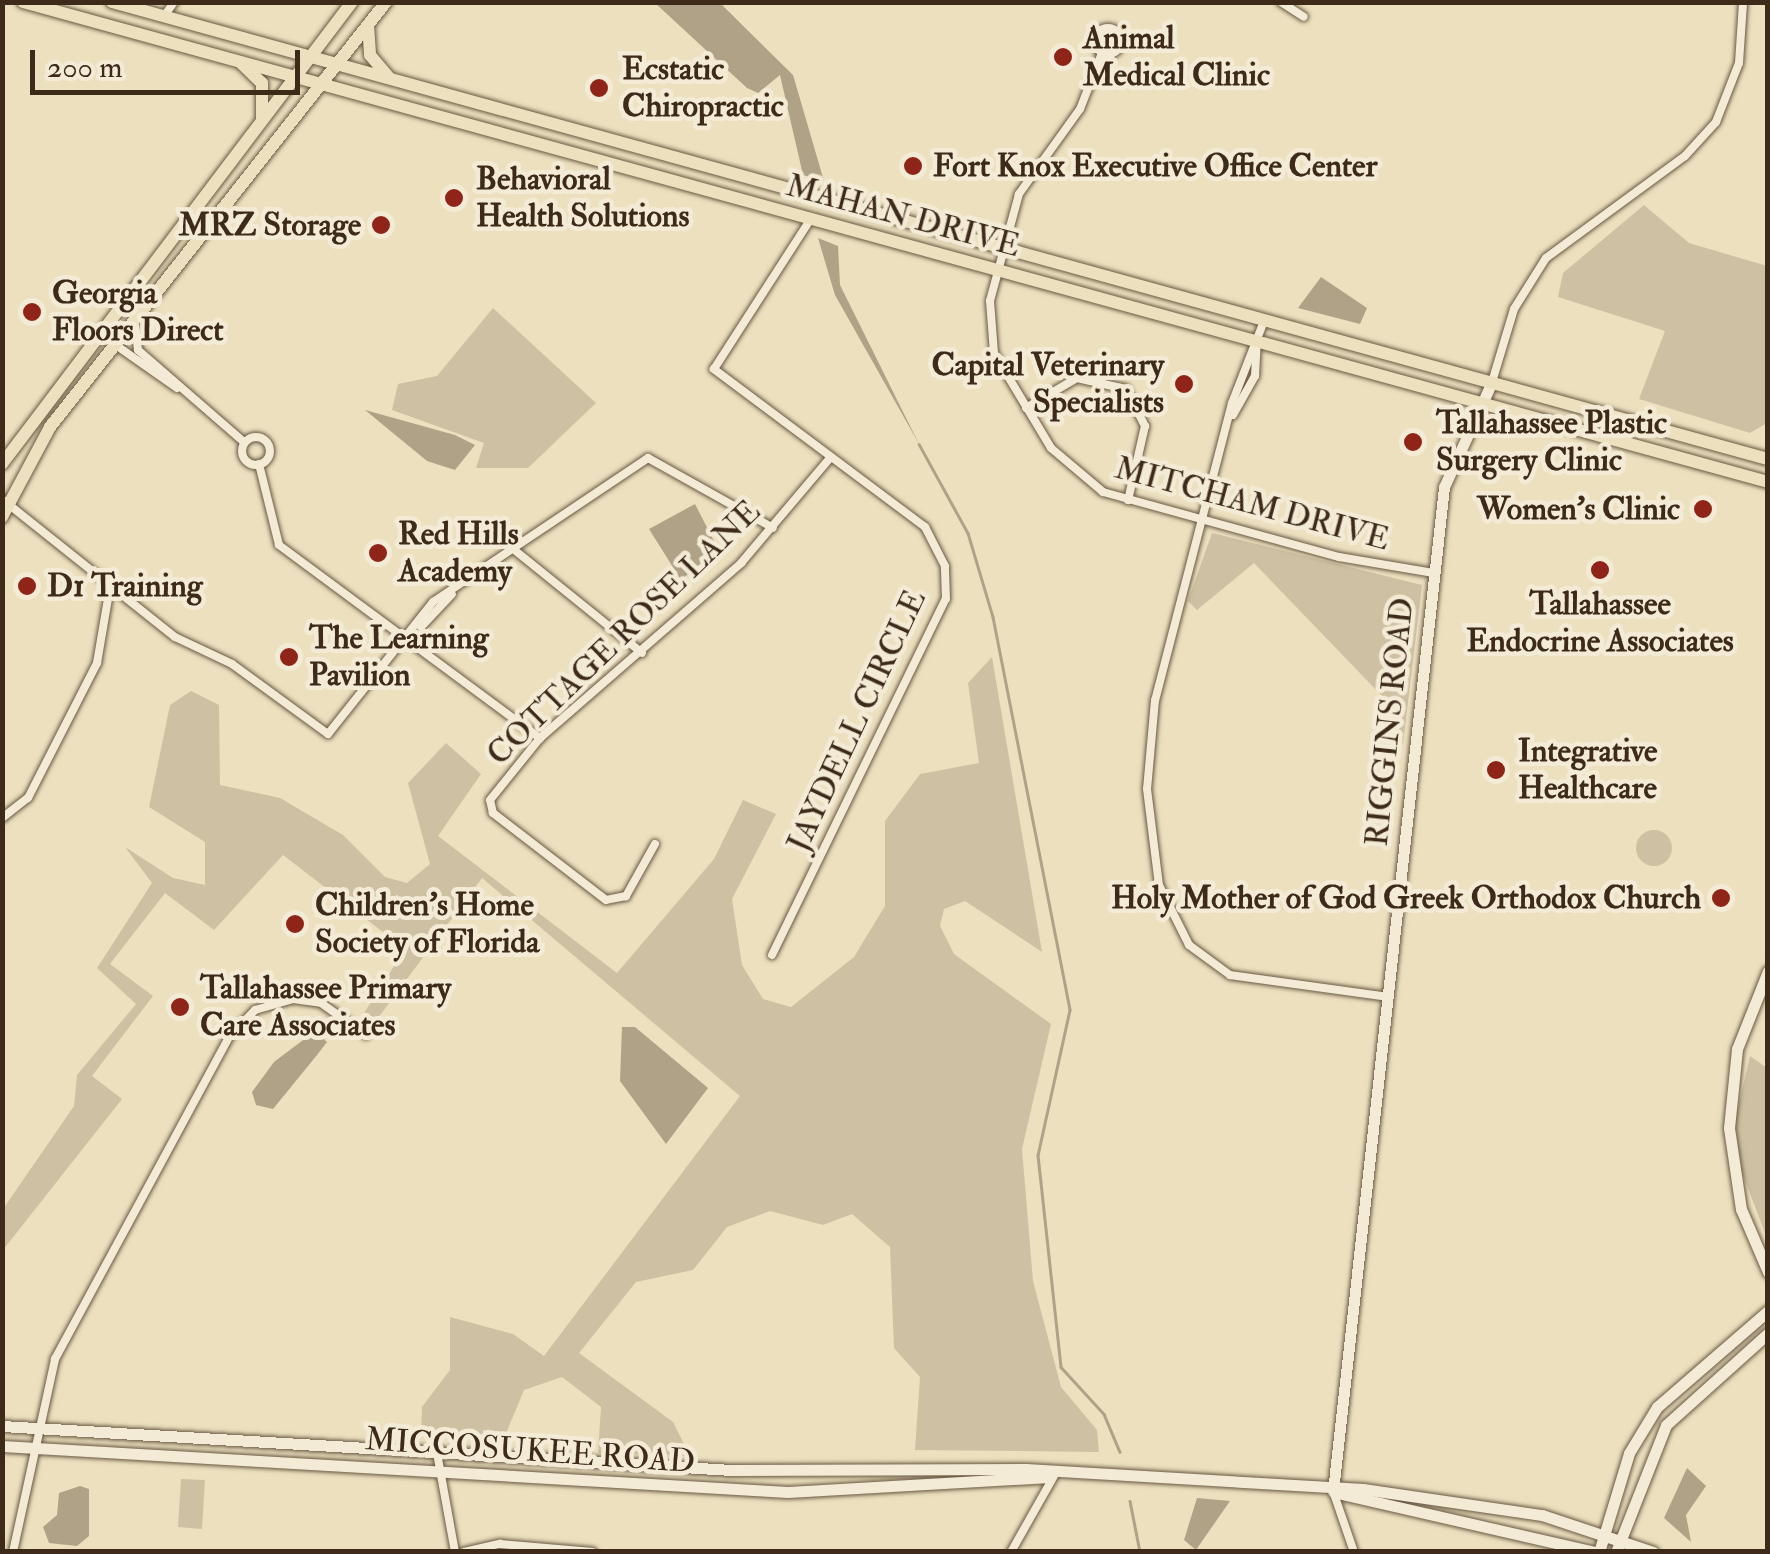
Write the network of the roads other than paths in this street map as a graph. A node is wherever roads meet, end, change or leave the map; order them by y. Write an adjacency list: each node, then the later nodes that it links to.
1 (23, 2): 13 (main road, MAHAN DRIVE)
2 (112, 2): 8 (main road, MAHAN DRIVE)
3 (174, 2): 8 (street)
4 (352, 2): 12 (main road)
5 (386, 2): 10 (main road)
6 (1280, 2): 9 (street)
7 (1743, 2): 31 (street, RIGGINS ROAD)
8 (164, 16): 12 (main road, MAHAN DRIVE)
9 (1304, 18)
10 (368, 25): 14 (main road); 16 (main road)
11 (1102, 53): 24 (street, MITCHAM DRIVE)
12 (310, 55): 14 (main road, MAHAN DRIVE); 15 (main road)
13 (235, 58): 15 (main road, MAHAN DRIVE); 18 (main road)
14 (336, 64): 16 (main road, MAHAN DRIVE); 17 (main road)
15 (297, 74): 17 (main road, MAHAN DRIVE); 18 (main road)
16 (391, 80): 19 (main road, MAHAN DRIVE)
17 (323, 82): 20 (main road, MAHAN DRIVE); 26 (main road)
18 (261, 120): 28 (main road)
19 (542, 122): 20 (main road); 21 (main road, MAHAN DRIVE)
20 (536, 142): 22 (main road, MAHAN DRIVE)
21 (839, 204): 22 (main road); 23 (main road); 24 (main road, MAHAN DRIVE)
22 (810, 220): 23 (main road, MAHAN DRIVE); 39 (street, JAYDELL CIRCLE)
23 (846, 229): 25 (main road, MAHAN DRIVE)
24 (1003, 250): 25 (street, MITCHAM DRIVE); 27 (main road, MAHAN DRIVE)
25 (998, 270): 30 (main road, MAHAN DRIVE); 34 (street, MITCHAM DRIVE)
26 (135, 318): 29 (main road); 32 (street)
27 (1264, 321): 30 (street); 31 (main road, MAHAN DRIVE)
28 (100, 327): 29 (main road); 41 (main road)
29 (118, 341): 32 (street); 44 (main road)
30 (1257, 342): 33 (main road, MAHAN DRIVE); 35 (street); 35 (street)
31 (1491, 384): 33 (street, RIGGINS ROAD); 36 (main road, MAHAN DRIVE)
32 (178, 388): 37 (street)
33 (1480, 402): 38 (main road, MAHAN DRIVE); 50 (street, RIGGINS ROAD)
34 (1026, 408): 45 (street, MITCHAM DRIVE); 45 (street)
35 (1230, 418): 47 (street)
36 (1640, 424): 38 (main road); 40 (main road, MAHAN DRIVE)
37 (244, 442): 42 (street); 42 (street)
38 (1632, 444): 43 (main road, MAHAN DRIVE)
39 (831, 457): 48 (street, COTTAGE ROSE LANE); 59 (street, JAYDELL CIRCLE)
40 (1768, 459)
41 (2, 464)
42 (259, 464): 54 (street)
43 (1768, 482)
44 (5, 500): 46 (main road); 51 (street)
45 (1128, 500): 47 (street, MITCHAM DRIVE)
46 (2, 517)
47 (1203, 520): 50 (street, MITCHAM DRIVE); 61 (street)
48 (774, 528): 49 (street); 55 (street, COTTAGE ROSE LANE)
49 (512, 548): 52 (street); 55 (street)
50 (1434, 573): 61 (street, RIGGINS ROAD)
51 (110, 587): 54 (street); 57 (street)
52 (452, 594): 53 (street); 53 (street)
53 (421, 627): 54 (street)
54 (410, 642): 56 (street)
55 (642, 653): 56 (street, COTTAGE ROSE LANE)
56 (540, 738): 58 (street, COTTAGE ROSE LANE)
57 (2, 818)
58 (655, 844)
59 (772, 955)
60 (1768, 971): 63 (street)
61 (1388, 998): 74 (street, RIGGINS ROAD)
62 (366, 1036): 67 (street)
63 (1768, 1272)
64 (1768, 1311): 76 (street)
65 (1768, 1333): 77 (street)
66 (2, 1426): 67 (street, MICCOSUKEE ROAD)
67 (42, 1428): 69 (street); 70 (street, MICCOSUKEE ROAD)
68 (2, 1446): 69 (street, MICCOSUKEE ROAD)
69 (40, 1448): 71 (street, MICCOSUKEE ROAD); 78 (street)
70 (436, 1453): 71 (street); 72 (street, MICCOSUKEE ROAD)
71 (440, 1472): 75 (street, MICCOSUKEE ROAD); 79 (street)
72 (828, 1472): 73 (street, MICCOSUKEE ROAD); 75 (street)
73 (1054, 1476): 74 (street, MICCOSUKEE ROAD); 75 (street, MICCOSUKEE ROAD); 82 (street)
74 (1333, 1491): 76 (street, MICCOSUKEE ROAD); 83 (street, RIGGINS ROAD); 84 (street, MICCOSUKEE ROAD)
75 (827, 1492)
76 (1603, 1533): 77 (street, MICCOSUKEE ROAD); 84 (street)
77 (1618, 1545): 85 (street, MICCOSUKEE ROAD)
78 (13, 1552)
79 (455, 1552)
80 (464, 1552): 81 (street)
81 (592, 1552)
82 (1012, 1552)
83 (1354, 1552)
84 (1597, 1552)
85 (1653, 1552)

